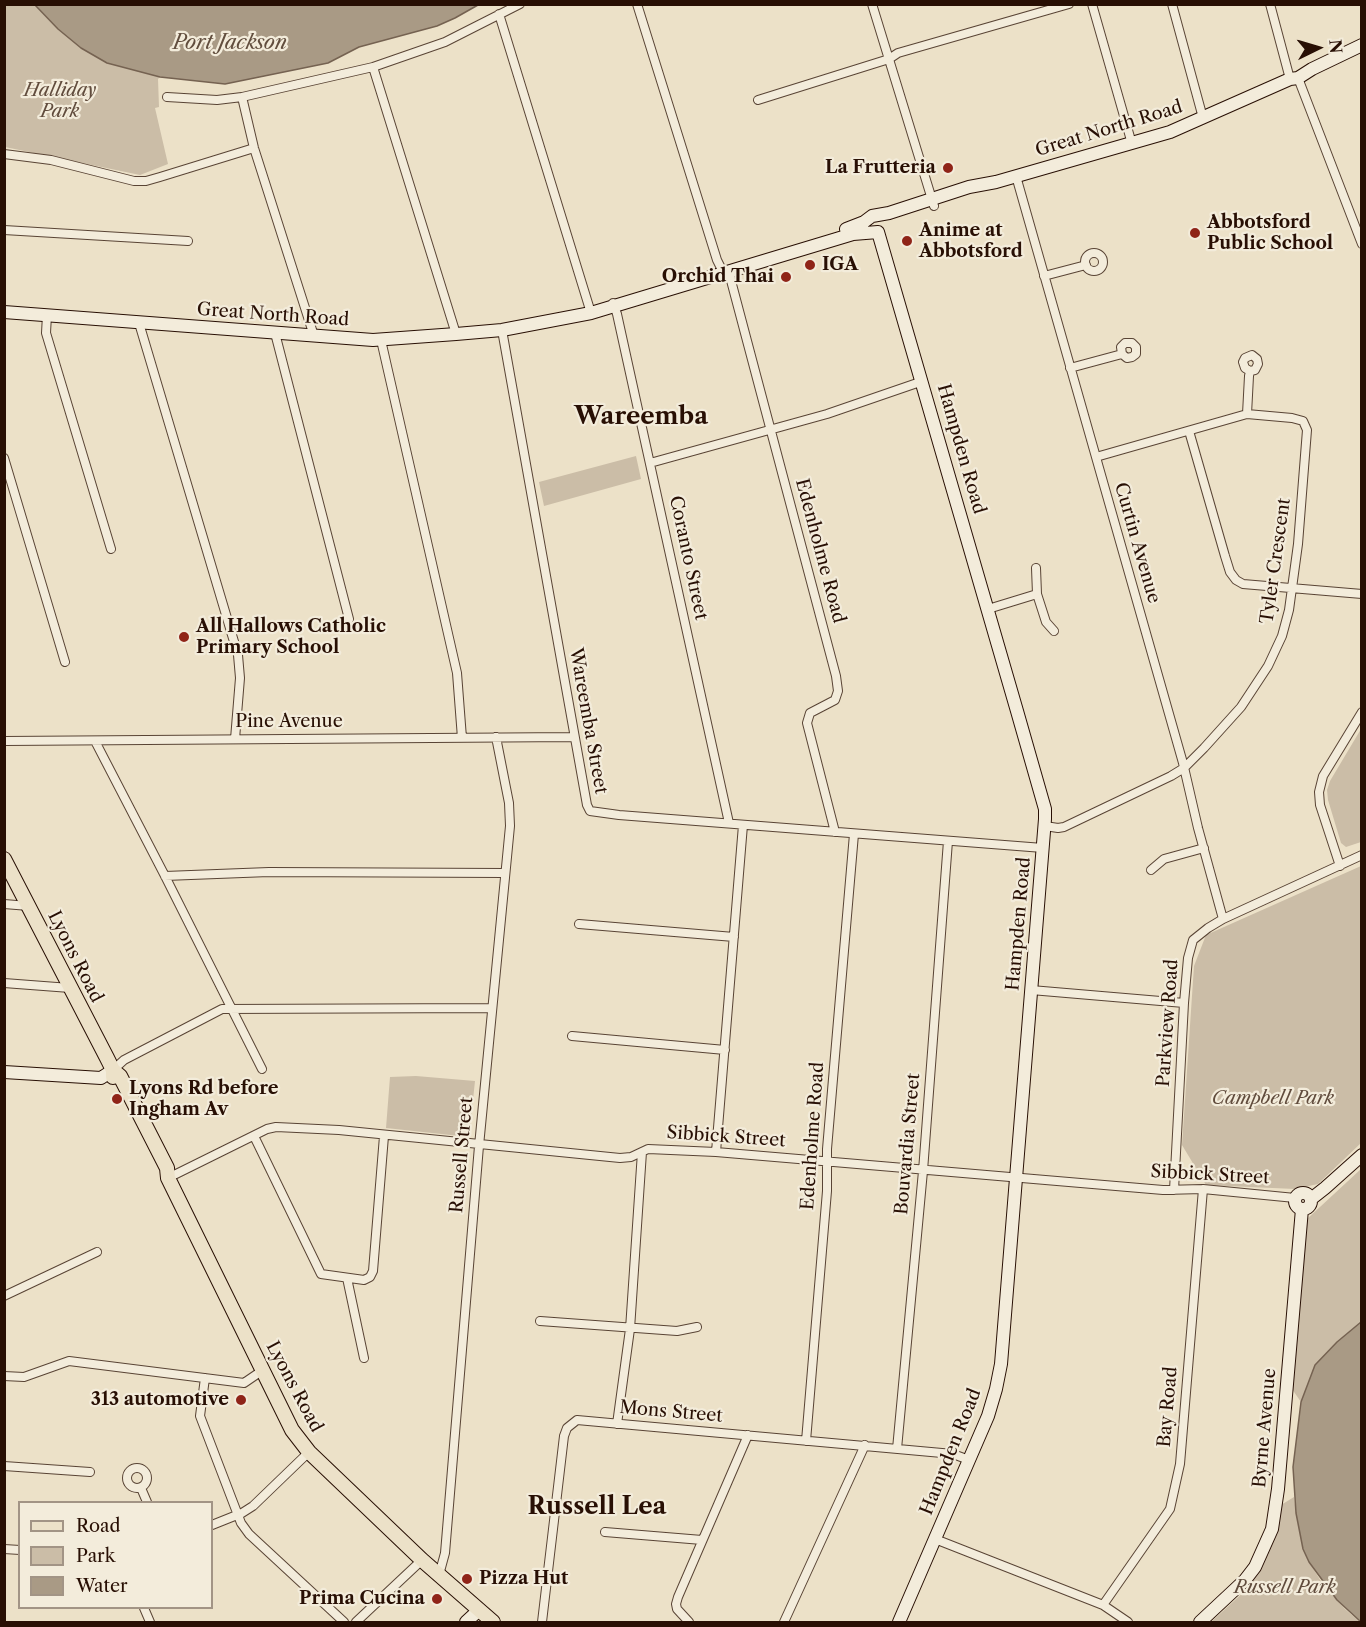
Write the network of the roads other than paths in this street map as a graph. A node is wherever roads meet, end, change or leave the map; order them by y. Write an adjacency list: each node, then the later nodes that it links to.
1 (520, 4): 8 (street)
2 (637, 4): 27 (street, Edenholme Road)
3 (872, 4): 10 (street)
4 (1069, 4): 10 (street)
5 (1092, 4): 17 (street)
6 (1172, 4): 16 (street)
7 (1270, 4): 12 (street)
8 (499, 14): 11 (street); 30 (street)
9 (1362, 45): 12 (main road, Great North Road)
10 (889, 59): 15 (street); 21 (street)
11 (373, 67): 14 (street); 36 (street)
12 (1294, 79): 16 (main road, Great North Road); 25 (street)
13 (167, 97): 14 (street)
14 (242, 97): 18 (street)
15 (758, 100)
16 (1203, 118): 17 (main road, Great North Road)
17 (1132, 144): 20 (main road, Great North Road)
18 (254, 148): 19 (street); 37 (street)
19 (4, 154)
20 (1016, 176): 21 (main road, Great North Road); 28 (street, Curtin Avenue)
21 (933, 202): 22 (main road, Great North Road)
22 (876, 225): 27 (main road, Great North Road); 42 (main road, Hampden Road)
23 (4, 230): 24 (street)
24 (188, 241)
25 (1362, 244)
26 (1086, 265): 28 (street)
27 (725, 270): 29 (main road, Great North Road); 44 (street, Edenholme Road)
28 (1044, 276): 40 (street, Curtin Avenue)
29 (613, 304): 30 (main road, Great North Road); 48 (street, Coranto Street)
30 (590, 309): 34 (main road, Great North Road)
31 (4, 312): 32 (main road, Great North Road)
32 (47, 315): 33 (main road, Great North Road); 49 (street)
33 (140, 323): 35 (main road, Great North Road); 62 (street)
34 (502, 330): 36 (main road, Great North Road); 60 (street, Wareemba Street)
35 (275, 333): 37 (main road, Great North Road); 55 (street)
36 (456, 334): 38 (main road, Great North Road)
37 (314, 336): 38 (main road, Great North Road)
38 (381, 340): 61 (street)
39 (1122, 354): 40 (street)
40 (1070, 368): 46 (street, Curtin Avenue)
41 (1250, 371): 43 (street)
42 (923, 381): 44 (street); 54 (main road, Hampden Road)
43 (1247, 414): 45 (street, Tyler Crescent); 51 (street, Tyler Crescent)
44 (771, 430): 48 (street); 69 (street, Edenholme Road)
45 (1189, 431): 46 (street, Tyler Crescent); 51 (street)
46 (1096, 457): 65 (street, Curtin Avenue)
47 (4, 458): 57 (street)
48 (650, 463): 66 (street, Coranto Street)
49 (111, 549)
50 (1036, 568): 52 (street)
51 (1292, 588): 53 (street); 65 (street, Tyler Crescent)
52 (1037, 594): 54 (street); 56 (street)
53 (1362, 594)
54 (988, 609): 68 (main road, Hampden Road)
55 (349, 619)
56 (1054, 631)
57 (64, 662)
58 (1362, 712): 76 (street)
59 (496, 737): 60 (street, Pine Avenue); 61 (street, Pine Avenue); 78 (street, Russell Street)
60 (574, 737): 66 (street, Wareemba Street)
61 (462, 738): 62 (street, Pine Avenue)
62 (235, 739): 64 (street, Pine Avenue)
63 (4, 741): 64 (street, Pine Avenue)
64 (95, 741): 79 (street)
65 (1184, 768): 68 (street, Tyler Crescent); 73 (street, Curtin Avenue)
66 (729, 823): 67 (street, Wareemba Street)
67 (743, 825): 69 (street, Wareemba Street); 84 (street)
68 (1045, 826): 72 (main road, Hampden Road)
69 (835, 832): 70 (street, Wareemba Street)
70 (854, 834): 71 (street, Wareemba Street); 102 (street, Edenholme Road)
71 (948, 841): 72 (street, Wareemba Street); 103 (street, Bouvardia Street)
72 (1043, 848): 87 (main road, Hampden Road)
73 (1204, 848): 77 (street); 82 (street, Curtin Avenue)
74 (1362, 855): 76 (street, Parkview Road)
75 (4, 859): 81 (main road, Lyons Road)
76 (1340, 866): 82 (street, Parkview Road)
77 (1150, 870)
78 (505, 873): 79 (street); 90 (street, Russell Street)
79 (165, 876): 89 (street)
80 (4, 904): 81 (street)
81 (29, 906): 86 (main road, Lyons Road)
82 (1223, 919): 88 (street, Parkview Road)
83 (579, 924): 84 (street)
84 (734, 937): 92 (street)
85 (4, 983): 86 (street)
86 (70, 988): 93 (main road, Lyons Road)
87 (1031, 990): 88 (street); 105 (main road, Hampden Road)
88 (1184, 1003): 107 (street, Parkview Road)
89 (232, 1008): 90 (street); 93 (street); 94 (street)
90 (492, 1008): 98 (street, Russell Street)
91 (572, 1036): 92 (street)
92 (725, 1050): 100 (street)
93 (113, 1070): 95 (main road); 104 (main road, Lyons Road)
94 (262, 1070)
95 (4, 1072)
96 (254, 1136): 97 (street, Sibbick Street); 104 (street, Sibbick Street); 112 (street)
97 (384, 1136): 98 (street, Sibbick Street); 112 (street)
98 (479, 1146): 99 (street, Sibbick Street); 138 (street, Russell Street)
99 (642, 1152): 100 (street, Sibbick Street); 116 (street)
100 (716, 1152): 102 (street, Sibbick Street)
101 (1362, 1155): 109 (main road)
102 (827, 1162): 103 (street, Sibbick Street); 123 (street, Edenholme Road)
103 (923, 1170): 105 (street, Sibbick Street); 125 (street, Bouvardia Street)
104 (168, 1178): 118 (main road, Lyons Road)
105 (1016, 1178): 107 (street, Sibbick Street); 127 (main road, Hampden Road)
106 (1203, 1189): 107 (street, Sibbick Street); 108 (street, Sibbick Street); 139 (street, Bay Road)
107 (1174, 1190)
108 (1295, 1198): 109 (main road); 110 (main road)
109 (1311, 1199): 110 (main road)
110 (1302, 1209): 152 (main road, Byrne Avenue)
111 (97, 1252): 113 (street)
112 (347, 1278): 117 (street)
113 (4, 1296)
114 (540, 1321): 116 (street)
115 (697, 1327): 116 (street)
116 (630, 1329): 121 (street)
117 (364, 1358)
118 (263, 1370): 120 (street); 126 (main road, Lyons Road)
119 (4, 1376): 120 (street)
120 (205, 1378): 132 (street)
121 (616, 1424): 122 (street, Mons Street); 147 (street, Mons Street)
122 (748, 1435): 123 (street, Mons Street); 136 (street)
123 (806, 1441): 124 (street, Mons Street)
124 (865, 1445): 125 (street, Mons Street); 149 (street)
125 (897, 1449): 127 (street, Mons Street)
126 (309, 1452): 132 (street); 137 (main road, Lyons Road)
127 (969, 1460): 135 (main road, Hampden Road)
128 (4, 1466): 129 (street)
129 (90, 1472)
130 (141, 1488): 131 (street)
131 (146, 1501)
132 (237, 1515): 133 (street); 143 (street)
133 (213, 1525)
134 (606, 1532): 136 (street)
135 (935, 1539): 139 (street); 150 (main road, Hampden Road)
136 (702, 1540): 148 (street)
137 (422, 1560): 138 (main road, Lyons Road); 144 (street)
138 (439, 1575): 141 (main road, Lyons Road)
139 (1103, 1605): 151 (street)
140 (144, 1609): 142 (street)
141 (479, 1610): 145 (main road); 146 (main road, Lyons Road)
142 (150, 1623)
143 (344, 1623)
144 (356, 1623)
145 (466, 1623)
146 (493, 1623)
147 (542, 1623)
148 (689, 1623)
149 (784, 1623)
150 (899, 1623)
151 (1128, 1623)
152 (1200, 1623)

